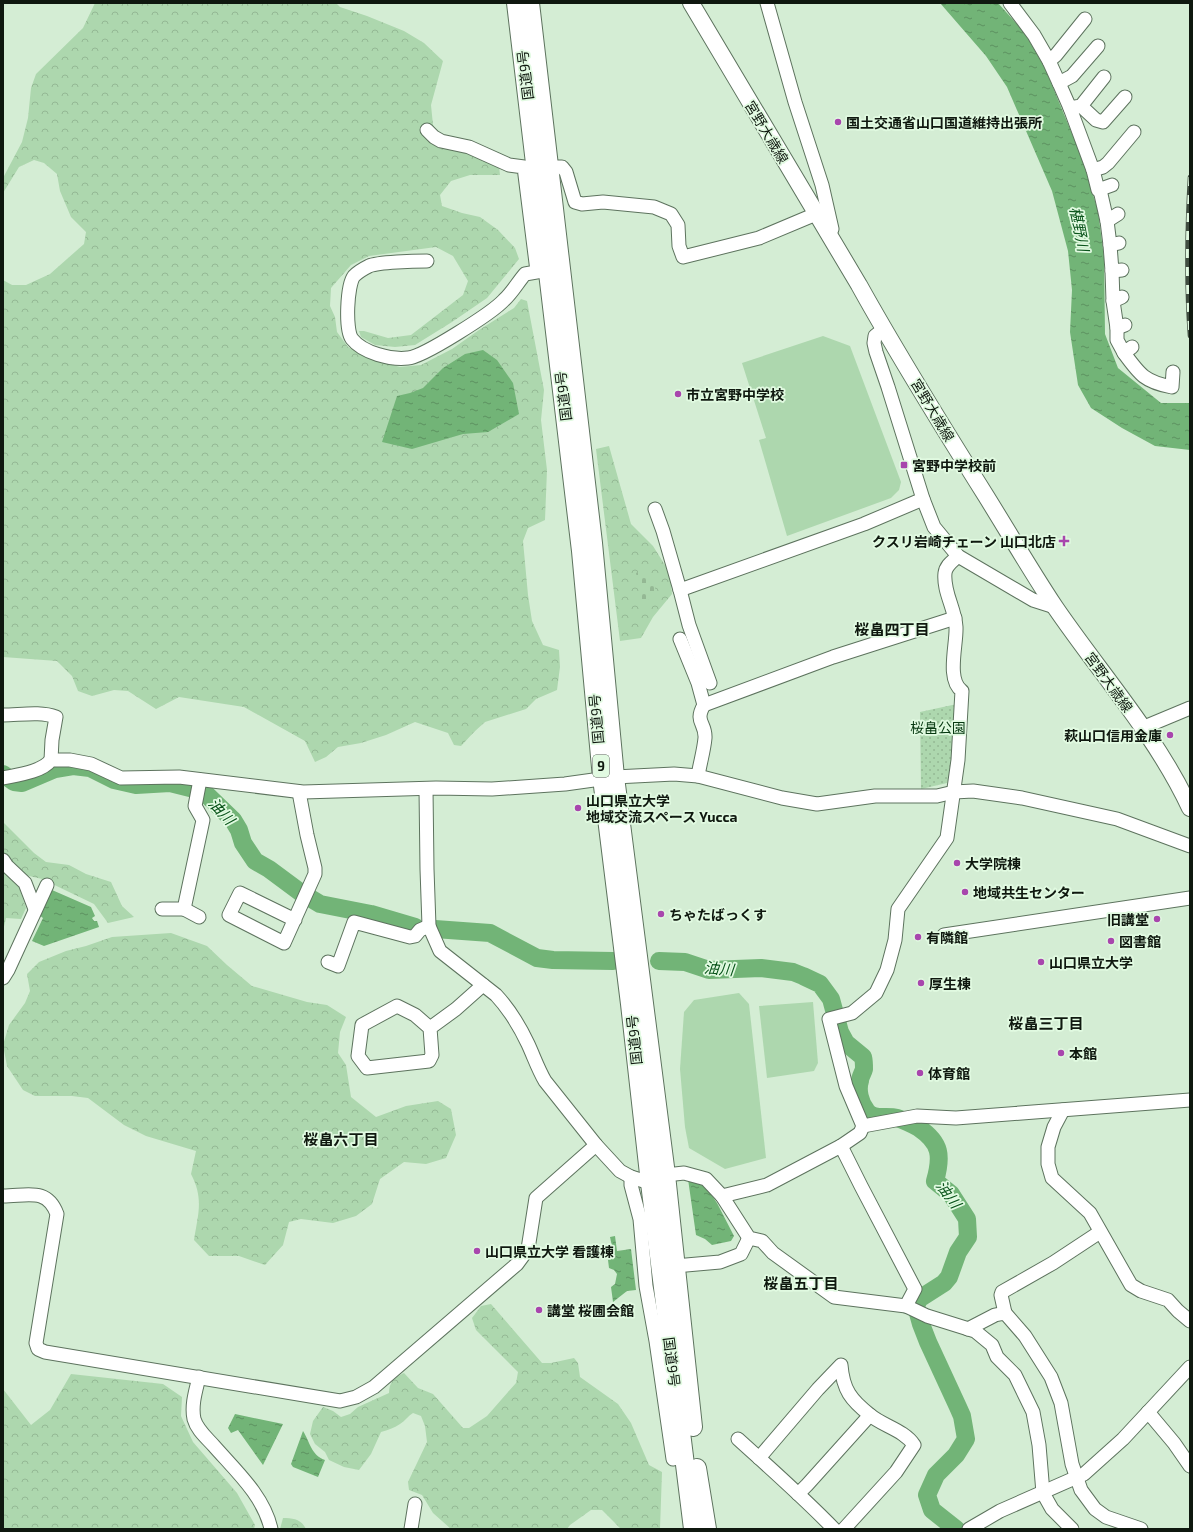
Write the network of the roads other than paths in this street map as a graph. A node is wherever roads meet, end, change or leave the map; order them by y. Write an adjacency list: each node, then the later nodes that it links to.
1 (516, 3): 20 (highway, 国道9号 / 9)
2 (530, 3): 15 (highway, 国道9号 / 9)
3 (691, 3): 17 (main road, 宮野大歳線)
4 (768, 3): 18 (street)
5 (1010, 3): 8 (street)
6 (1086, 19): 8 (street)
7 (1098, 46): 10 (street)
8 (1049, 61): 10 (street)
9 (1104, 77): 12 (street)
10 (1059, 83): 12 (street)
11 (1125, 97): 12 (street)
12 (1076, 107): 16 (street)
13 (427, 130): 20 (street)
14 (1134, 132): 16 (street)
15 (549, 167): 17 (street); 38 (highway, 国道9号 / 9)
16 (1093, 170): 22 (street)
17 (816, 214): 18 (main road, 宮野大歳線)
18 (829, 236): 21 (main road, 宮野大歳線)
19 (427, 261): 20 (street)
20 (542, 270): 38 (highway, 国道9号 / 9)
21 (884, 329): 23 (street); 27 (main road, 宮野大歳線)
22 (1173, 372)
23 (924, 499): 25 (street); 26 (street)
24 (655, 510): 26 (street)
25 (958, 556): 27 (street); 28 (street)
26 (680, 590): 30 (street)
27 (1055, 607): 34 (main road, 宮野大歳線)
28 (955, 618): 31 (street); 42 (street)
29 (680, 639): 31 (street)
30 (710, 683)
31 (704, 705): 36 (street)
32 (1190, 708): 34 (street)
33 (3, 715): 35 (street)
34 (1142, 728): 43 (main road, 宮野大歳線)
35 (51, 760): 37 (street); 39 (street)
36 (698, 776): 38 (street); 42 (street)
37 (3, 778)
38 (609, 778): 40 (street); 65 (highway, 国道9号 / 9)
39 (200, 780): 41 (street); 50 (street)
40 (426, 788): 41 (street); 53 (street)
41 (299, 792): 52 (street)
42 (954, 792): 44 (street); 61 (street)
43 (1190, 808)
44 (1190, 846)
45 (3, 860): 48 (street)
46 (47, 885): 48 (street)
47 (1190, 898): 54 (street)
48 (35, 909): 56 (street)
49 (162, 909): 50 (street)
50 (184, 909): 51 (street)
51 (199, 917)
52 (295, 920): 52 (street)
53 (429, 926): 55 (street); 57 (street)
54 (944, 934)
55 (338, 966)
56 (3, 978)
57 (483, 985): 58 (street); 62 (street)
58 (430, 1028): 58 (street)
59 (1190, 1100): 60 (street)
60 (1063, 1110): 61 (street); 68 (street)
61 (863, 1126): 63 (street)
62 (596, 1145): 64 (street); 76 (street)
63 (841, 1146): 67 (street); 71 (street)
64 (631, 1177): 65 (street); 81 (street)
65 (658, 1179): 67 (street); 70 (highway, 国道9号 / 9); 89 (highway, 国道9号 / 9)
66 (3, 1196): 76 (street)
67 (722, 1196): 69 (street)
68 (1100, 1232): 72 (street); 73 (street)
69 (750, 1238): 70 (street); 71 (street)
70 (675, 1266): 90 (highway, 国道9号 / 9)
71 (906, 1306): 74 (street)
72 (1005, 1312): 74 (street); 83 (street)
73 (1190, 1321)
74 (968, 1329): 84 (street)
75 (1190, 1367): 77 (street)
76 (199, 1377): 87 (street)
77 (1148, 1412): 82 (street); 83 (street)
78 (870, 1415): 80 (street); 85 (street); 92 (street)
79 (738, 1439): 80 (street)
80 (758, 1458): 85 (street)
81 (673, 1459)
82 (1190, 1466)
83 (1077, 1478): 84 (street); 95 (street)
84 (1043, 1493): 93 (street); 94 (street)
85 (798, 1494): 91 (street)
86 (415, 1504): 88 (street)
87 (271, 1529)
88 (411, 1529)
89 (693, 1529)
90 (707, 1529)
91 (834, 1529)
92 (844, 1529)
93 (969, 1529)
94 (1072, 1529)
95 (1141, 1529)

